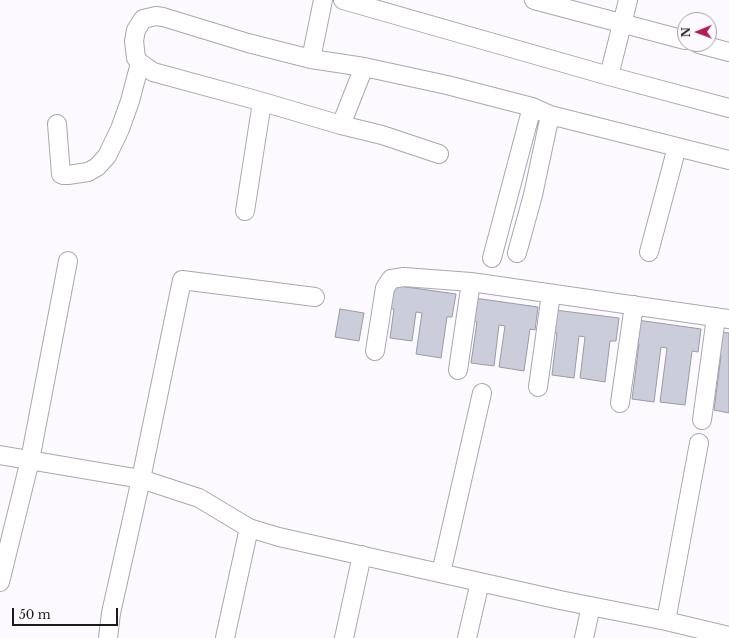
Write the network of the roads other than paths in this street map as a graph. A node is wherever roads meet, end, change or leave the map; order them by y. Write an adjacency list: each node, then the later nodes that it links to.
1 (323, 0): 9 (street)
2 (343, 0): 12 (street)
3 (628, 0): 5 (street)
4 (544, 1): 5 (street)
5 (622, 24): 6 (street); 12 (street)
6 (677, 38)
7 (717, 49): 8 (street)
8 (729, 52)
9 (311, 59): 10 (street); 11 (street)
10 (140, 63): 13 (street); 17 (street)
11 (364, 67): 14 (street); 18 (street)
12 (609, 76): 15 (street)
13 (262, 102): 18 (street); 22 (street)
14 (532, 107): 16 (street); 25 (street)
15 (729, 108)
16 (550, 115): 19 (street); 24 (street)
17 (57, 124)
18 (341, 125): 20 (street)
19 (677, 147): 21 (street); 23 (street)
20 (439, 154)
21 (729, 160)
22 (245, 211)
23 (649, 252)
24 (517, 253)
25 (492, 258)
26 (68, 261): 40 (street)
27 (470, 282): 28 (street); 32 (street); 33 (street)
28 (551, 294): 30 (street); 34 (street)
29 (315, 297): 41 (street)
30 (634, 305): 31 (street); 36 (street)
31 (723, 318): 37 (street)
32 (375, 351)
33 (458, 370)
34 (538, 387)
35 (482, 392): 44 (street)
36 (620, 403)
37 (702, 420)
38 (699, 442): 48 (street)
39 (0, 454): 40 (street)
40 (30, 460): 41 (street); 45 (street)
41 (141, 479): 42 (street); 51 (street)
42 (249, 528): 43 (street); 52 (street)
43 (362, 555): 44 (street); 53 (street)
44 (441, 573): 46 (street)
45 (0, 582)
46 (480, 582): 47 (street); 54 (street)
47 (591, 606): 48 (street); 55 (street)
48 (666, 621): 49 (street)
49 (705, 634): 50 (street)
50 (729, 636)
51 (108, 638)
52 (225, 638)
53 (344, 638)
54 (467, 638)
55 (584, 638)

